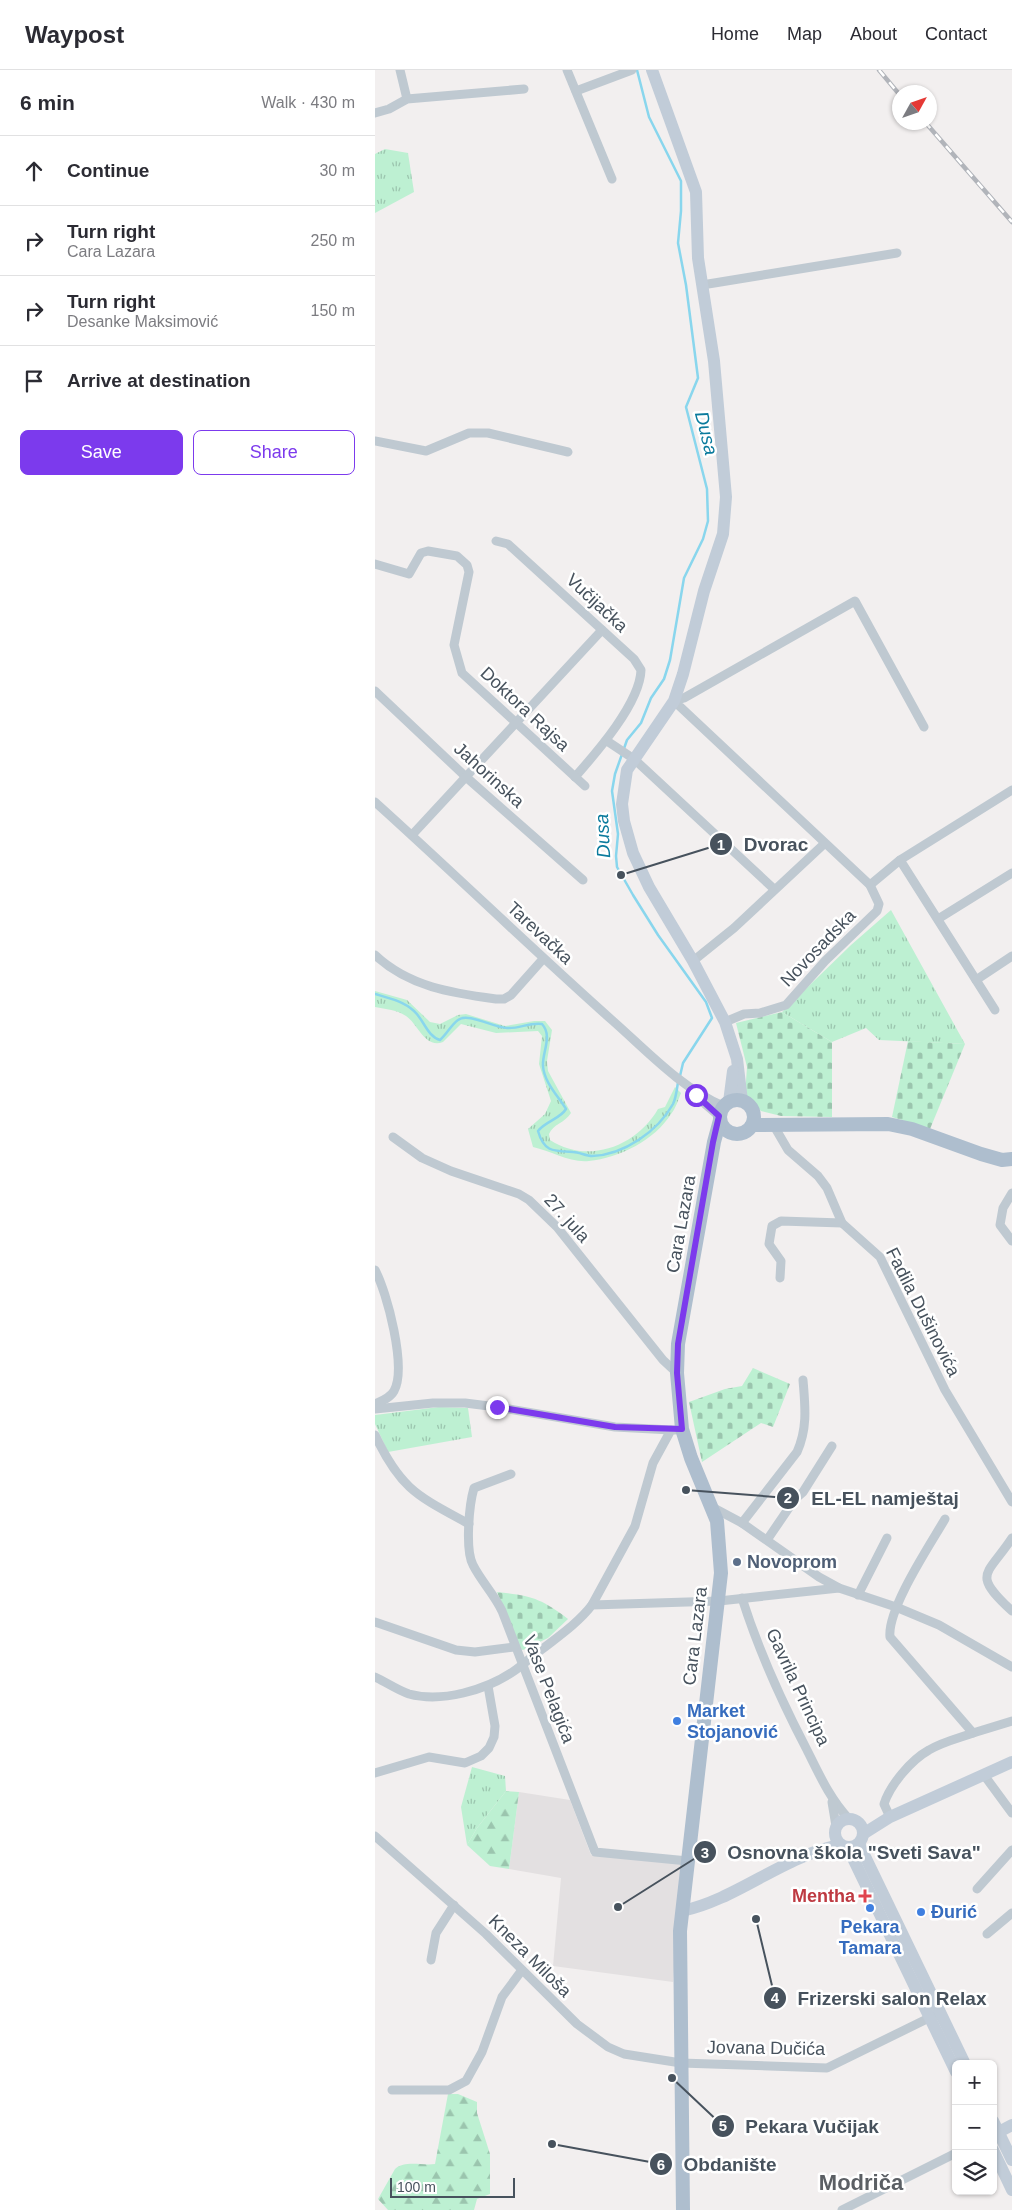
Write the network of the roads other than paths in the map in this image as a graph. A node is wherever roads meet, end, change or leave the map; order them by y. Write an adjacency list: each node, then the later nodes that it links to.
1 (400, 70): 7 (street)
2 (567, 70): 6 (street)
3 (631, 70): 6 (street)
4 (652, 70): 11 (main road)
5 (524, 89): 7 (street)
6 (576, 90): 9 (street)
7 (407, 98): 8 (street)
8 (375, 113)
9 (612, 179)
10 (897, 253): 11 (street)
11 (702, 285): 18 (main road)
12 (375, 441): 13 (street)
13 (568, 452)
14 (496, 541): 16 (street, Vučijačka)
15 (375, 564): 20 (street, Doktora Rajsa)
16 (602, 630): 19 (street, Vučijačka); 20 (street)
17 (375, 691): 24 (street, Jahorinska)
18 (674, 701): 21 (street); 23 (main road); 30 (street, Novosadska)
19 (628, 706): 22 (street, Doktora Rajsa)
20 (517, 724): 24 (street); 25 (street, Doktora Rajsa)
21 (924, 727)
22 (610, 743): 23 (street); 25 (street, Doktora Rajsa)
23 (631, 757): 35 (street); 40 (main road)
24 (466, 777): 29 (street); 33 (street, Jahorinska)
25 (575, 777): 26 (street, Doktora Rajsa)
26 (585, 786)
27 (1012, 790): 31 (street)
28 (375, 802): 29 (street, Tarevačka)
29 (412, 835): 39 (street, Tarevačka)
30 (824, 844): 34 (street, Novosadska); 35 (street)
31 (900, 860): 34 (street); 36 (street)
32 (1012, 873): 36 (street)
33 (583, 880)
34 (870, 885): 43 (street, Novosadska)
35 (774, 889): 40 (street)
36 (938, 919): 41 (street)
37 (375, 956): 39 (street)
38 (1012, 956): 41 (street)
39 (543, 959): 44 (street, Tarevačka)
40 (693, 961): 43 (main road)
41 (976, 980): 42 (street)
42 (995, 1010)
43 (725, 1022): 44 (main road)
44 (727, 1109): 45 (main road); 49 (main road); 52 (main road, Cara Lazara)
45 (753, 1111): 46 (main road); 48 (main road)
46 (752, 1125): 47 (main road); 49 (main road)
47 (774, 1126): 48 (main road); 54 (street, Fadila Dušinovića)
48 (806, 1126): 51 (main road)
49 (733, 1134): 52 (main road, Cara Lazara)
50 (393, 1137): 58 (street, 27. jula)
51 (1012, 1160)
52 (711, 1165): 58 (main road, Cara Lazara)
53 (1012, 1193): 55 (street)
54 (843, 1223): 57 (street); 66 (street, Fadila Dušinovića)
55 (1012, 1241)
56 (375, 1270): 60 (street)
57 (780, 1278)
58 (677, 1373): 62 (main road, Cara Lazara)
59 (803, 1380): 69 (street)
60 (375, 1404)
61 (375, 1409): 62 (street)
62 (677, 1430): 67 (main road, Cara Lazara); 78 (street)
63 (375, 1435): 70 (street)
64 (832, 1446): 73 (street)
65 (511, 1474): 70 (street, Vase Pelagića)
66 (1012, 1502)
67 (711, 1507): 69 (street); 77 (main road, Cara Lazara)
68 (945, 1519): 79 (street)
69 (742, 1523): 73 (street)
70 (469, 1524): 82 (street, Vase Pelagića)
71 (887, 1538): 75 (street)
72 (1012, 1538): 80 (street)
73 (767, 1540): 74 (street)
74 (839, 1588): 75 (street); 76 (street)
75 (859, 1595): 79 (street)
76 (742, 1598): 77 (street); 92 (street, Gavrila Principa)
77 (719, 1601): 78 (street); 100 (main road, Cara Lazara)
78 (592, 1605): 83 (street)
79 (896, 1607): 84 (street); 88 (street)
80 (1012, 1611)
81 (375, 1622): 82 (street)
82 (514, 1647): 83 (street, Vase Pelagića)
83 (522, 1664): 86 (street); 100 (street, Vase Pelagića)
84 (1012, 1667)
85 (375, 1677): 86 (street)
86 (488, 1686): 90 (street)
87 (1012, 1721): 88 (street)
88 (973, 1733): 94 (street)
89 (1012, 1762): 91 (main road)
90 (375, 1773)
91 (984, 1774): 93 (street); 94 (main road)
92 (827, 1787): 95 (street, Gavrila Principa); 96 (street, Gavrila Principa)
93 (1012, 1813)
94 (891, 1817): 96 (main road)
95 (835, 1829): 96 (main road); 96 (main road); 99 (main road)
96 (853, 1835): 99 (main road); 108 (main road, Gavrila Principa)
97 (376, 1840): 102 (street, Kneza Miloša)
98 (1012, 1850): 101 (street)
99 (805, 1856): 103 (main road)
100 (688, 1861): 103 (main road, Cara Lazara)
101 (977, 1889)
102 (454, 1905): 106 (street); 107 (street, Kneza Miloša)
103 (682, 1911): 111 (main road, Cara Lazara)
104 (1012, 1912): 105 (street)
105 (987, 1934)
106 (431, 1960)
107 (522, 1970): 111 (street, Kneza Miloša); 112 (street)
108 (935, 2015): 109 (main road, Gavrila Principa); 110 (main road, Gavrila Principa); 111 (street, Jovana Dučića)
109 (963, 2060)
110 (952, 2061)
111 (681, 2063): 120 (main road, Cara Lazara)
112 (392, 2090)
113 (1012, 2125): 114 (main road)
114 (997, 2129)
115 (997, 2133): 118 (main road)
116 (952, 2155): 121 (street)
117 (997, 2158): 119 (main road)
118 (1012, 2160)
119 (1012, 2190)
120 (683, 2210)
121 (842, 2210)

